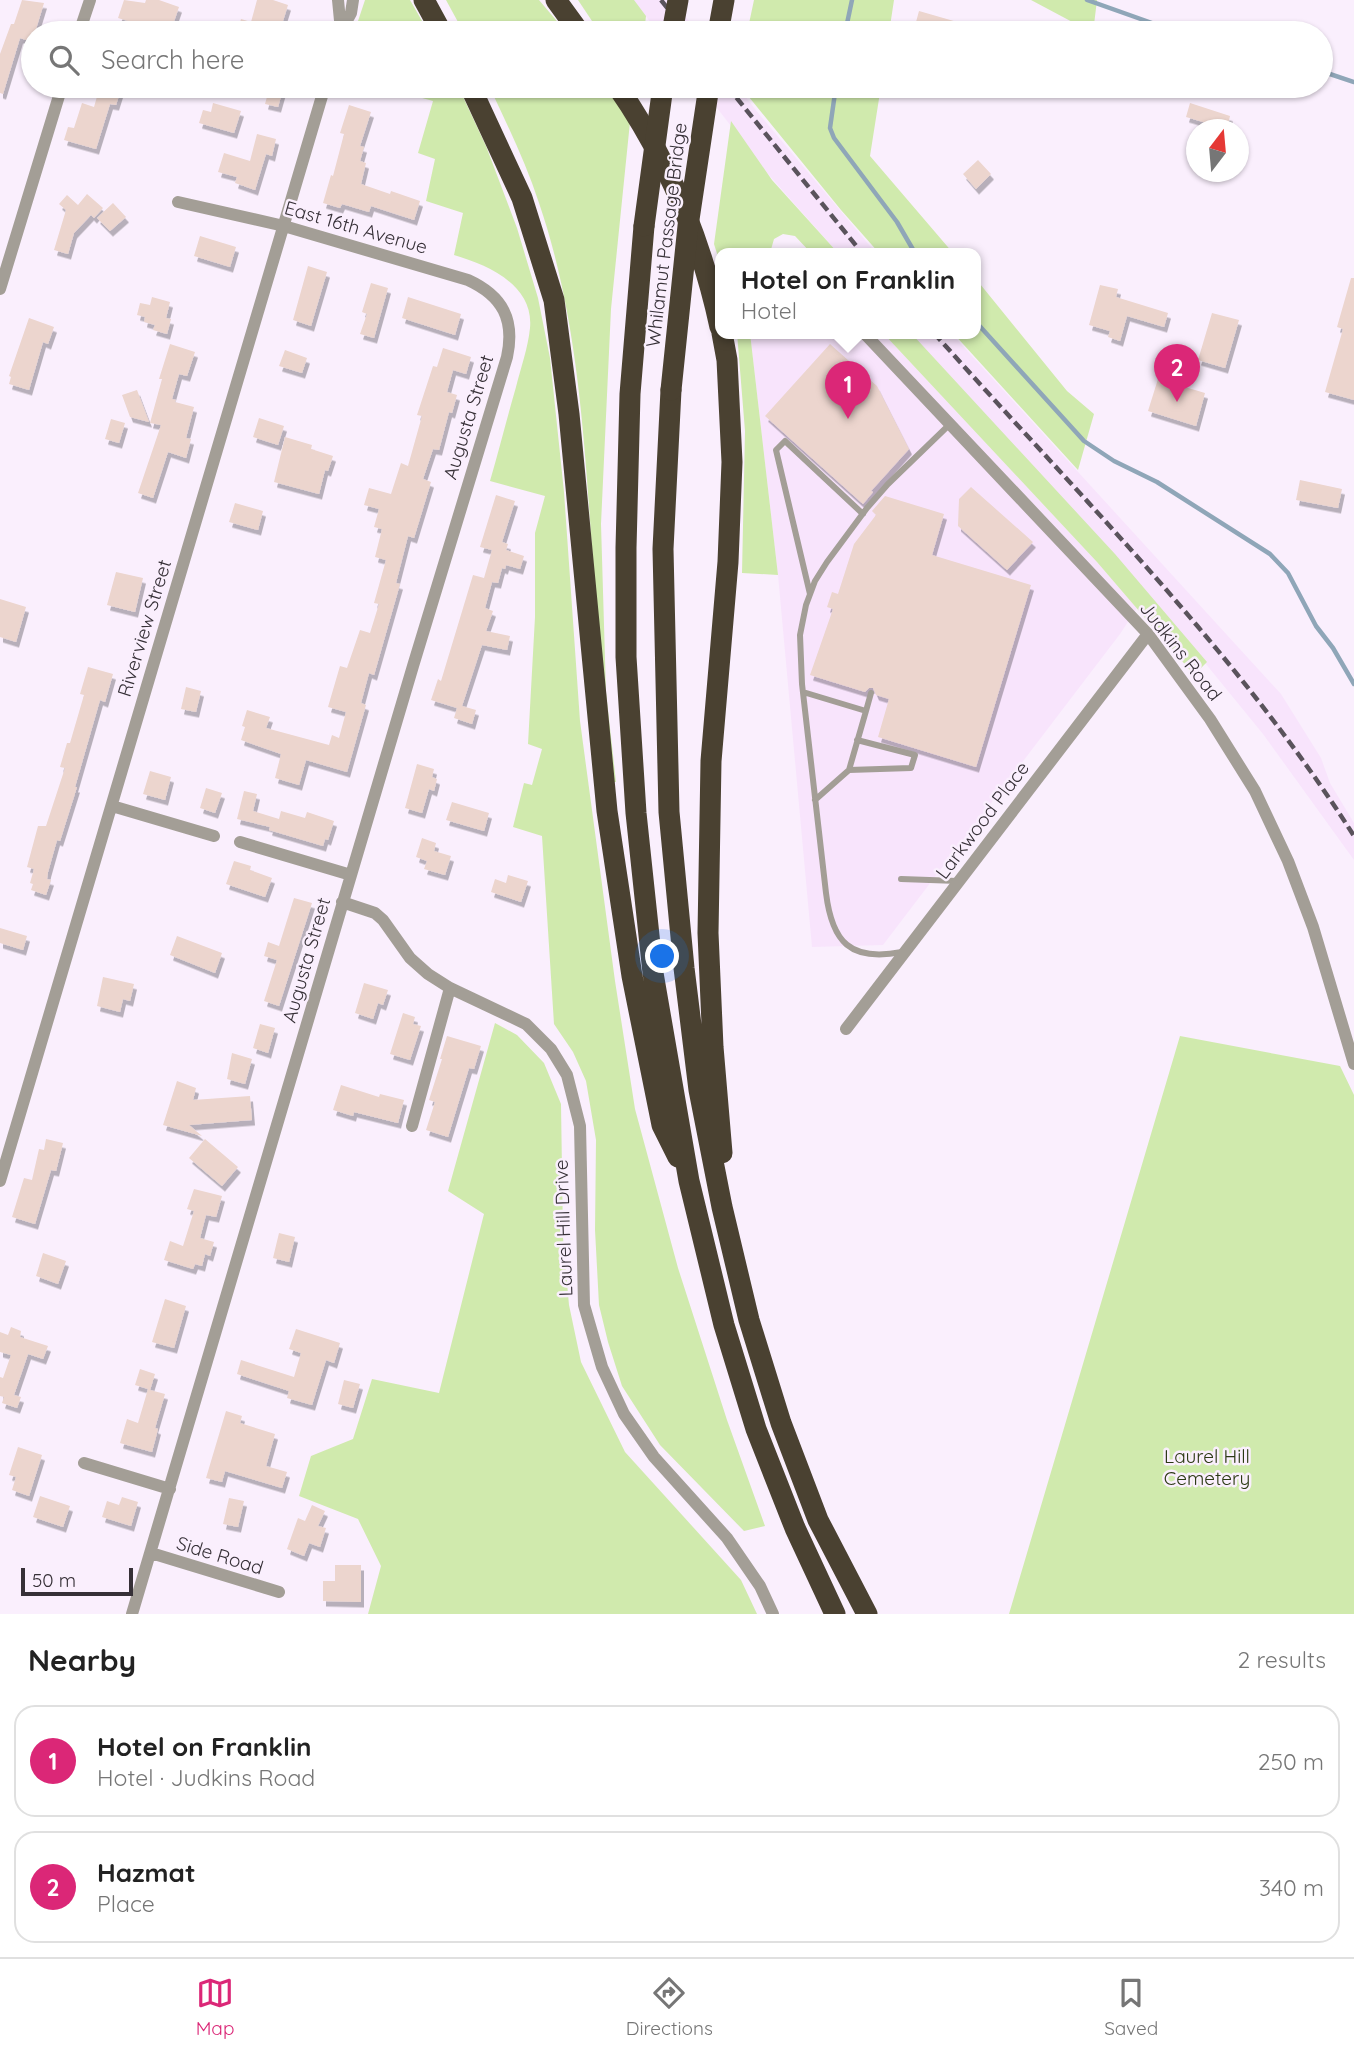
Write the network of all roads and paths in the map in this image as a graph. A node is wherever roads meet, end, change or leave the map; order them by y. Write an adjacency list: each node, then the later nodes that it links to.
1 (90, 0): 8 (street)
2 (338, 0): 9 (street)
3 (353, 0): 10 (street)
4 (424, 0): 11 (highway)
5 (556, 0): 12 (highway)
6 (678, 0): 13 (highway, bridge)
7 (724, 0): 14 (highway)
8 (83, 21)
9 (340, 21)
10 (347, 21)
11 (435, 21)
12 (571, 21)
13 (674, 21)
14 (720, 21)
15 (58, 98): 23 (street)
16 (321, 98): 22 (street, Riverview Street)
17 (476, 98): 51 (highway)
18 (624, 98): 24 (highway)
19 (661, 98): 51 (highway, Whilamut Passage Bridge, bridge)
20 (707, 98): 52 (highway, Whilamut Passage Bridge, bridge)
21 (178, 202): 22 (street, East 16th Avenue)
22 (284, 226): 25 (street, East 16th Avenue); 38 (street, Riverview Street)
23 (0, 289)
24 (715, 307)
25 (507, 317): 41 (street, Augusta Street)
26 (723, 339): 52 (highway)
27 (870, 339): 28 (street, Judkins Road)
28 (950, 424): 29 (lane); 31 (street, Judkins Road)
29 (863, 514): 30 (lane); 30 (lane)
30 (810, 594): 32 (lane)
31 (1148, 634): 43 (street, Larkwood Place); 48 (street, Judkins Road)
32 (803, 692): 34 (lane); 37 (lane)
33 (870, 693): 34 (lane)
34 (866, 710): 35 (lane)
35 (857, 740): 36 (lane); 36 (lane)
36 (849, 770): 37 (lane)
37 (815, 800): 45 (lane)
38 (112, 806): 39 (street); 50 (street, Riverview Street)
39 (214, 836)
40 (240, 842): 41 (street)
41 (351, 875): 44 (street, Augusta Street)
42 (901, 879): 43 (lane)
43 (960, 881): 45 (street, Larkwood Place)
44 (342, 902): 46 (street, Laurel Hill Drive); 54 (street, Augusta Street)
45 (906, 951): 47 (street, Larkwood Place)
46 (450, 988): 49 (street); 58 (street, Laurel Hill Drive)
47 (846, 1030)
48 (1354, 1064)
49 (412, 1126)
50 (0, 1181)
51 (689, 1181): 59 (highway)
52 (722, 1207): 60 (highway)
53 (84, 1463): 54 (street)
54 (170, 1489): 55 (street, Augusta Street)
55 (150, 1553): 56 (street, Side Road); 57 (street, Augusta Street)
56 (279, 1592)
57 (132, 1614)
58 (773, 1614)
59 (835, 1614)
60 (867, 1614)

